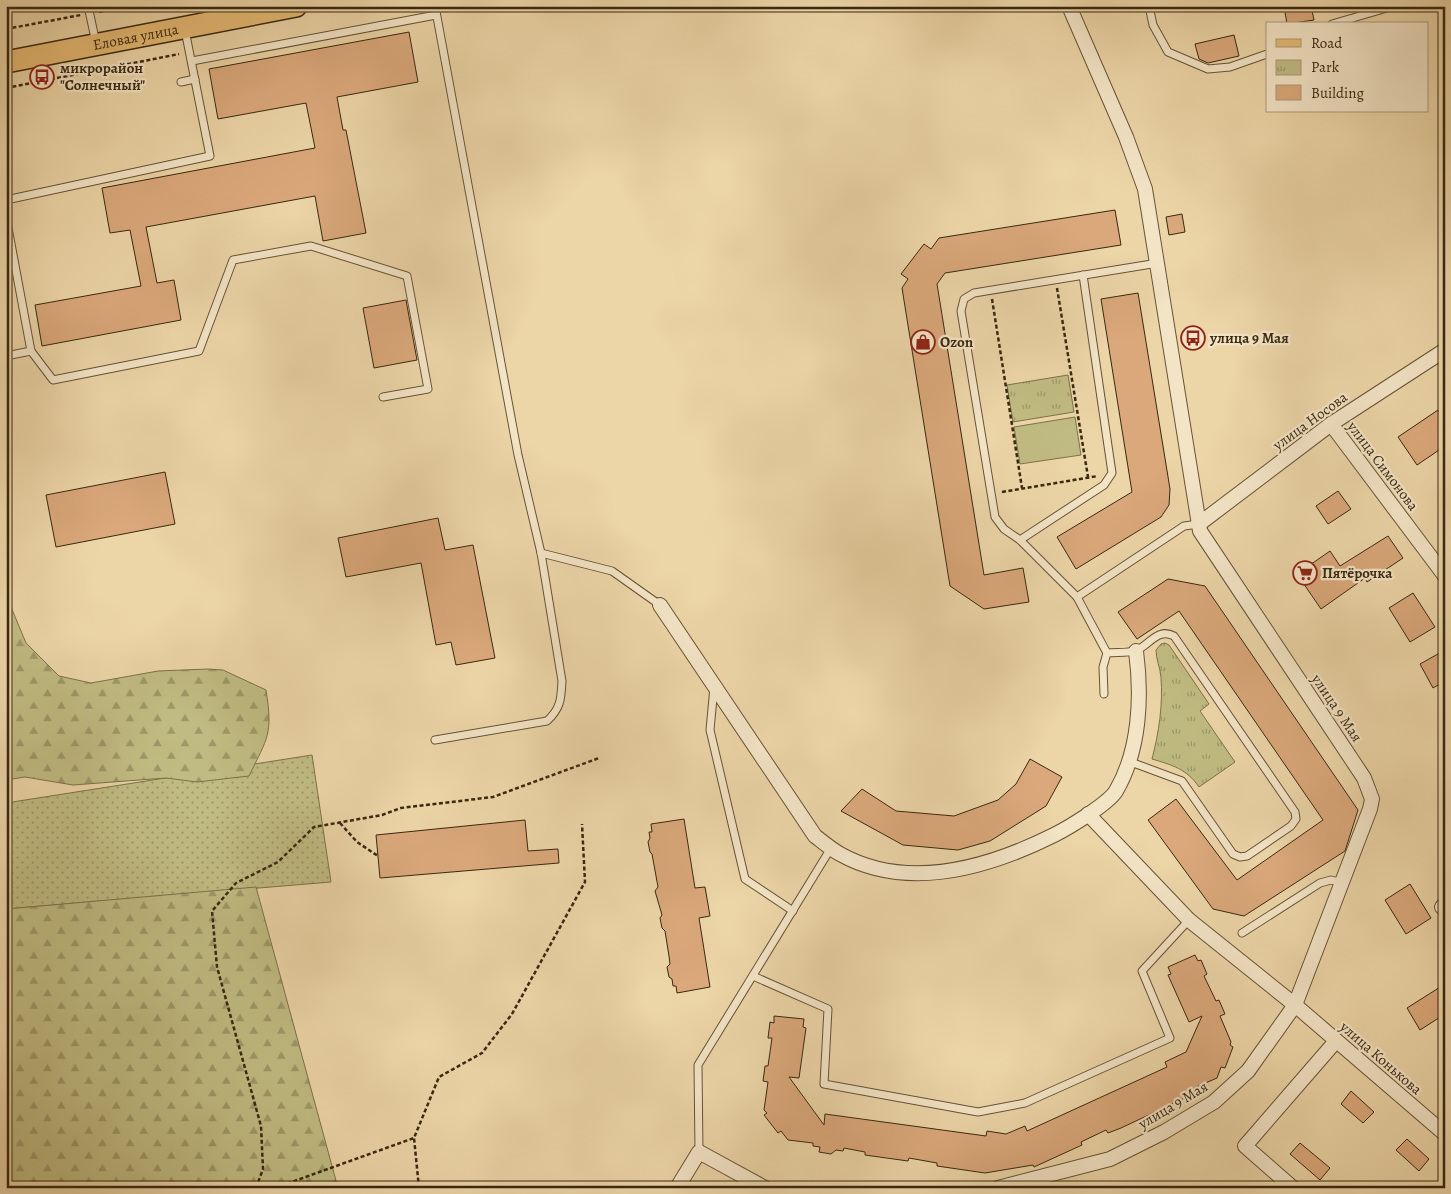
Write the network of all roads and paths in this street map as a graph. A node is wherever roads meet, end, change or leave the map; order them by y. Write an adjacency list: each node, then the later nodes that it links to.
1 (132, 6): 7 (path)
2 (296, 6): 10 (main road, Еловая улица)
3 (434, 6): 8 (lane)
4 (1069, 6): 22 (street, улица 9 Мая)
5 (1150, 6): 14 (lane)
6 (1394, 6): 9 (lane)
7 (89, 10): 11 (path); 12 (lane)
8 (436, 15): 15 (lane); 37 (lane)
9 (1339, 22)
10 (185, 27): 12 (main road, Еловая улица); 13 (lane)
11 (6, 30)
12 (96, 44): 16 (main road, Еловая улица)
13 (190, 52): 15 (lane); 19 (path)
14 (1266, 54)
15 (192, 61): 17 (lane)
16 (6, 62)
17 (195, 79): 18 (lane); 20 (lane)
18 (180, 82)
19 (6, 88)
20 (6, 200)
21 (6, 217): 27 (lane)
22 (1158, 263): 23 (lane); 35 (street, улица 9 Мая)
23 (1084, 275): 24 (lane); 31 (lane)
24 (1056, 280): 25 (lane); 32 (path)
25 (990, 290): 33 (path); 34 (lane)
26 (1445, 350): 30 (street, улица Носова)
27 (31, 352): 28 (lane); 29 (lane)
28 (6, 356)
29 (384, 397)
30 (1330, 424): 35 (street, улица Носова); 38 (street, улица Симонова)
31 (1112, 473): 32 (path); 36 (lane)
32 (1088, 477): 33 (path)
33 (1022, 488): 34 (path)
34 (991, 494): 36 (lane)
35 (1199, 524): 39 (lane); 53 (street, улица 9 Мая)
36 (1020, 540): 39 (lane)
37 (541, 553): 40 (lane); 45 (lane)
38 (1445, 576)
39 (1077, 597): 42 (lane)
40 (660, 604): 43 (street)
41 (1136, 651): 42 (lane); 47 (street); 47 (lane)
42 (1107, 653): 44 (lane)
43 (714, 684): 51 (street); 54 (lane)
44 (1104, 694)
45 (434, 740)
46 (599, 758): 49 (path)
47 (1128, 761): 48 (street)
48 (1088, 814): 51 (street); 55 (street, улица Конькова)
49 (340, 823): 52 (path); 63 (path)
50 (582, 824): 61 (path)
51 (831, 848): 54 (lane)
52 (378, 856)
53 (1343, 883): 56 (lane); 58 (street, улица 9 Мая)
54 (793, 910): 57 (lane)
55 (1189, 920): 57 (lane); 58 (street, улица Конькова)
56 (1242, 933)
57 (753, 976): 62 (lane)
58 (1295, 1006): 59 (street, улица Конькова); 68 (street, улица 9 Мая)
59 (1336, 1040): 60 (street, улица Конькова); 69 (street)
60 (1443, 1129)
61 (414, 1138): 64 (path); 65 (path)
62 (699, 1152): 66 (street); 67 (street)
63 (256, 1188)
64 (276, 1188)
65 (418, 1188)
66 (677, 1188)
67 (765, 1188)
68 (998, 1188)
69 (1293, 1188)

